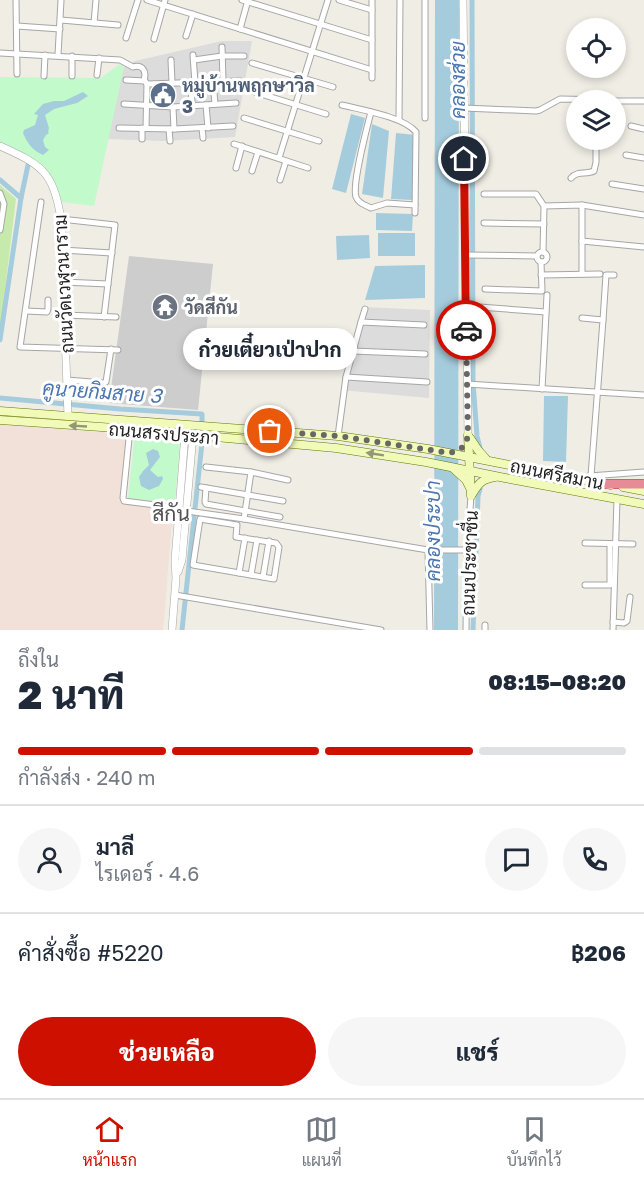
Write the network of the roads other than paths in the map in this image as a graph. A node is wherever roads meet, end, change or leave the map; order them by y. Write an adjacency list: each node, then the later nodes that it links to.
1 (16, 0): 20 (street)
2 (61, 0): 16 (street)
3 (96, 0): 17 (street)
4 (138, 0): 24 (street)
5 (147, 0): 13 (street)
6 (328, 0): 18 (street)
7 (339, 0): 14 (street)
8 (372, 0): 14 (street)
9 (400, 0): 72 (street)
10 (425, 0): 71 (street)
11 (464, 0): 67 (street)
12 (246, 1): 18 (street); 22 (street)
13 (165, 3): 15 (street); 25 (street)
14 (372, 10): 26 (street)
15 (193, 14): 22 (street); 23 (street)
16 (61, 20): 17 (street); 21 (street)
17 (94, 23): 19 (street)
18 (320, 24): 26 (street); 28 (street)
19 (118, 25)
20 (17, 26): 21 (street); 30 (street)
21 (60, 29): 32 (street)
22 (240, 29): 28 (street)
23 (186, 36)
24 (126, 38)
25 (154, 39)
26 (372, 40): 39 (street)
27 (222, 47): 34 (street)
28 (312, 51): 39 (street); 44 (street)
29 (0, 53): 30 (street)
30 (17, 54): 31 (street); 40 (street)
31 (45, 55): 32 (street); 42 (street)
32 (58, 55): 33 (street)
33 (72, 56): 36 (street); 43 (street)
34 (222, 56): 35 (street); 47 (street); 52 (street)
35 (244, 56)
36 (99, 58): 41 (street); 49 (street)
37 (171, 60): 51 (street)
38 (252, 63): 44 (street)
39 (372, 70): 45 (street)
40 (17, 74)
41 (97, 75)
42 (44, 76)
43 (72, 76)
44 (303, 78): 53 (street); 61 (street)
45 (372, 78)
46 (126, 80): 49 (street)
47 (223, 81): 48 (street); 50 (street)
48 (240, 81)
49 (145, 82): 51 (street); 62 (street)
50 (213, 82): 52 (street); 60 (street)
51 (172, 83): 52 (street)
52 (193, 83): 65 (street)
53 (333, 87)
54 (248, 90): 61 (street)
55 (566, 99): 67 (street)
56 (626, 101): 57 (street)
57 (644, 101)
58 (236, 103): 60 (street)
59 (124, 104): 62 (street)
60 (215, 104): 63 (street)
61 (295, 104): 69 (street); 80 (street)
62 (146, 105): 66 (street); 76 (street)
63 (206, 105): 65 (street); 77 (street)
64 (342, 105): 68 (street)
65 (192, 106): 66 (street)
66 (173, 107): 78 (street)
67 (470, 109): 118 (street)
68 (371, 112): 72 (street); 104 (street)
69 (326, 114)
70 (244, 118): 80 (street)
71 (425, 118)
72 (399, 120): 104 (street)
73 (232, 126): 77 (street)
74 (631, 126): 79 (street)
75 (119, 128): 76 (street)
76 (144, 128): 78 (street); 82 (street)
77 (205, 128): 78 (street); 81 (street)
78 (171, 129): 83 (street)
79 (644, 129)
80 (287, 132): 84 (street); 91 (street)
81 (203, 138)
82 (142, 139)
83 (170, 141)
84 (319, 141)
85 (234, 144): 87 (street)
86 (0, 146): 109 (street, ถนนวัดเวฬุวนาราม)
87 (242, 146): 89 (street); 94 (street)
88 (596, 150): 97 (street)
89 (258, 152): 91 (street); 96 (street)
90 (626, 155): 92 (street)
91 (279, 158): 93 (street)
92 (644, 158)
93 (286, 161): 95 (street); 98 (street)
94 (236, 168)
95 (308, 168)
96 (252, 171)
97 (571, 178)
98 (280, 180)
99 (612, 184): 100 (street)
100 (644, 189)
101 (0, 193): 112 (street)
102 (484, 194): 106 (street)
103 (41, 202): 131 (street)
104 (416, 205): 107 (street)
105 (582, 205): 106 (street); 108 (street); 113 (street)
106 (544, 206): 111 (street)
107 (415, 213)
108 (644, 215)
109 (62, 219): 115 (street, ถนนวัดเวฬุวนาราม); 117 (street)
110 (484, 223): 111 (street)
111 (544, 224): 116 (street)
112 (0, 230)
113 (582, 241): 114 (street); 120 (street)
114 (644, 247)
115 (62, 250): 117 (street); 124 (street, ถนนวัดเวฬุวนาราม)
116 (543, 252): 119 (street); 119 (street)
117 (112, 253): 125 (street)
118 (466, 255): 119 (street); 129 (street)
119 (539, 259): 122 (street)
120 (582, 274): 121 (street); 122 (street)
121 (600, 274)
122 (541, 275): 126 (street)
123 (614, 275): 137 (street)
124 (63, 282): 125 (street); 133 (street, ถนนวัดเวฬุวนาราม)
125 (108, 284): 134 (street)
126 (485, 289)
127 (547, 295): 132 (street)
128 (48, 300): 131 (street)
129 (471, 306): 132 (street); 146 (street)
130 (365, 309): 138 (street)
131 (26, 311): 140 (street)
132 (546, 312): 147 (street)
133 (64, 315): 134 (street); 140 (street, ถนนวัดเวฬุวนาราม)
134 (104, 317): 135 (street)
135 (116, 317)
136 (582, 318): 137 (street)
137 (603, 320): 148 (street)
138 (361, 322): 139 (street); 141 (street)
139 (424, 325)
140 (66, 348): 144 (street, ถนนวัดเวฬุวนาราม); 144 (street)
141 (353, 351): 142 (street); 143 (street)
142 (425, 354)
143 (346, 377): 145 (street); 158 (street)
144 (67, 380): 150 (street, ถนนวัดเวฬุวนาราม)
145 (427, 382)
146 (471, 384): 147 (street); 157 (street)
147 (542, 389): 148 (street)
148 (597, 392): 149 (street); 171 (street)
149 (644, 395)
150 (68, 409): 151 (main road, ถนนสรงประภา); 153 (main road, ถนนสรงประภา)
151 (0, 411)
152 (0, 420): 154 (main road, ถนนสรงประภา, one-way to 152)
153 (193, 426): 155 (main road, ถนนสรงประภา); 156 (main road)
154 (130, 429): 156 (main road, ถนนสรงประภา); 183 (street)
155 (270, 431): 158 (main road, ถนนสรงประภา); 159 (main road)
156 (196, 435): 159 (main road, ถนนสรงประภา); 183 (street)
157 (468, 435): 161 (main road); 162 (main road); 163 (main road)
158 (338, 436): 160 (main road, ถนนสรงประภา)
159 (269, 441): 164 (main road, ถนนสรงประภา, one-way to 159)
160 (431, 449): 161 (main road, ถนนสรงประภา); 164 (main road)
161 (460, 452): 162 (main road)
162 (470, 457): 163 (main road, ถนนศรีสมาน); 168 (main road)
163 (487, 460): 165 (main road, ถนนศรีสมาน)
164 (429, 462): 167 (main road, ถนนสรงประภา)
165 (502, 463): 172 (main road); 173 (main road, ถนนศรีสมาน)
166 (206, 467): 169 (street)
167 (457, 469): 168 (main road, ถนนสรงประภา); 179 (main road)
168 (471, 470): 172 (main road, ถนนศรีสมาน); 179 (main road)
169 (251, 472): 174 (street); 178 (street)
170 (644, 472): 171 (street)
171 (591, 476): 173 (street)
172 (500, 477): 179 (main road); 180 (main road, ถนนศรีสมาน)
173 (577, 478): 175 (main road, ถนนศรีสมาน)
174 (288, 480)
175 (607, 484): 176 (highway); 177 (main road, ถนนศรีสมาน)
176 (644, 484)
177 (644, 491)
178 (248, 495): 181 (street); 184 (street); 184 (street)
179 (471, 496): 194 (street, ถนนประชาชื่น)
180 (617, 499): 182 (main road, ถนนศรีสมาน); 191 (street)
181 (283, 501)
182 (644, 504)
183 (184, 510): 186 (street); 199 (street)
184 (245, 511): 185 (street); 186 (street)
185 (280, 517)
186 (244, 519): 193 (street)
187 (245, 538): 188 (street); 195 (street); 195 (street)
188 (257, 540): 189 (street); 196 (street)
189 (268, 541): 197 (street); 197 (street)
190 (585, 543): 191 (street)
191 (613, 544): 192 (street); 198 (street); 201 (street)
192 (633, 544)
193 (430, 550): 194 (street); 204 (street)
194 (467, 550): 205 (street, ถนนประชาชื่น)
195 (239, 573): 196 (street)
196 (251, 575): 197 (street)
197 (263, 577)
198 (585, 585)
199 (175, 595): 202 (street); 203 (street)
200 (630, 597): 201 (street)
201 (613, 622): 206 (street)
202 (172, 630)
203 (381, 630)
204 (430, 630)
205 (466, 630)
206 (613, 630)

